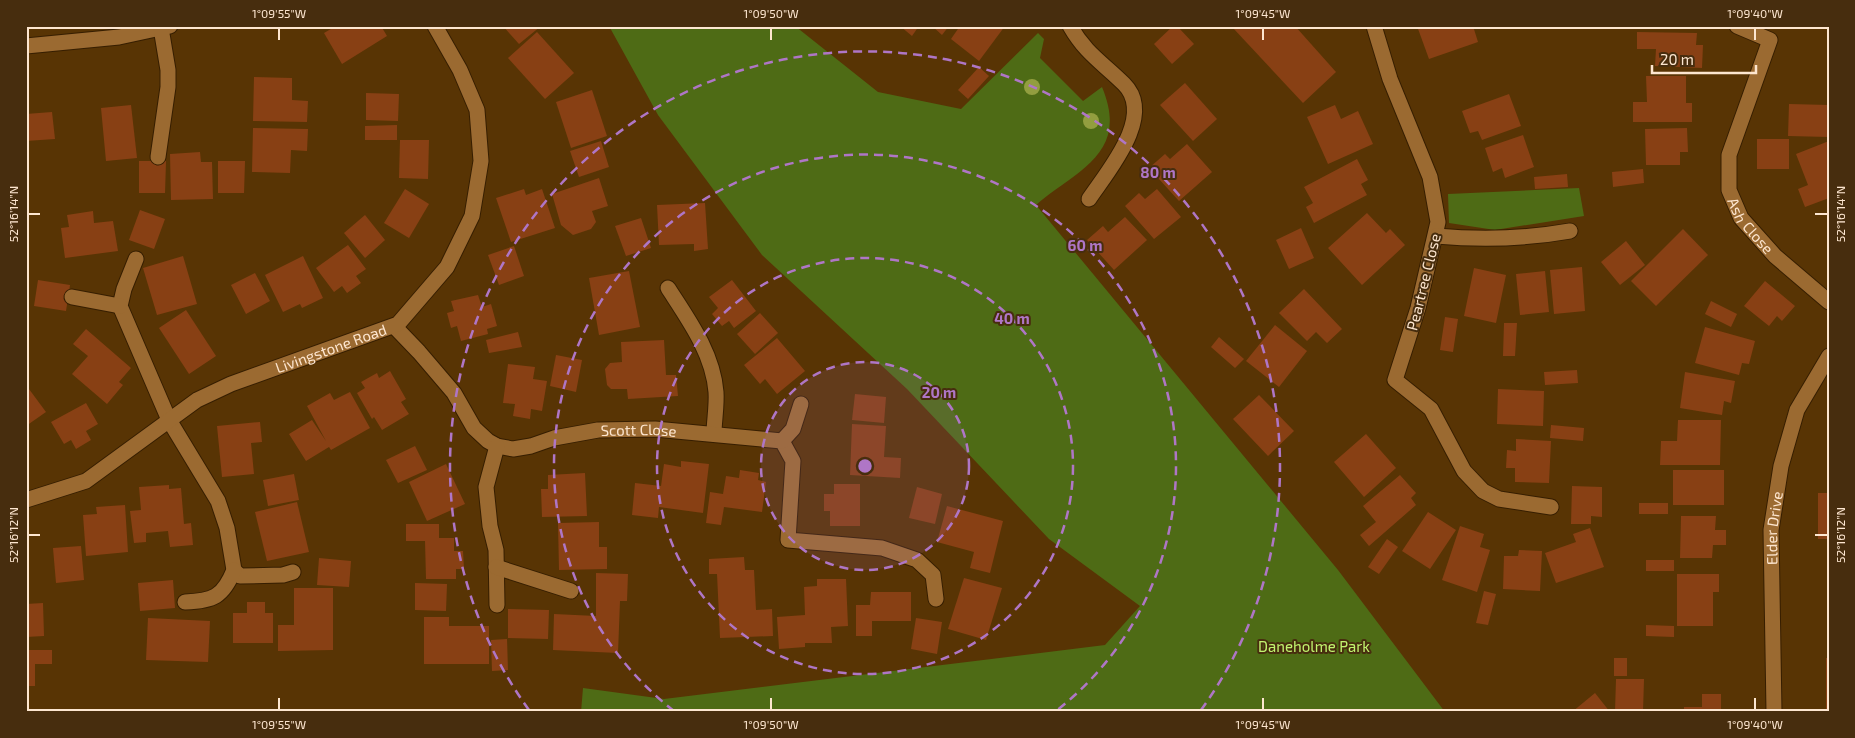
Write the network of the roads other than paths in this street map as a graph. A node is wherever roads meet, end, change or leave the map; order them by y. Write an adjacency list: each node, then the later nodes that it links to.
1 (435, 26): 16 (street, Livingstone Road)
2 (1070, 26): 8 (street)
3 (1374, 26): 10 (street, Peartree Close)
4 (1737, 26): 14 (street, Ash Close)
5 (165, 27): 6 (street); 7 (street)
6 (26, 46)
7 (158, 156)
8 (1089, 199)
9 (1570, 231): 10 (street)
10 (1436, 236): 24 (street, Peartree Close)
11 (136, 259): 15 (street)
12 (668, 288): 20 (street)
13 (72, 297): 15 (street)
14 (1829, 302)
15 (120, 306): 19 (street)
16 (394, 326): 19 (street, Livingstone Road); 22 (street)
17 (1829, 356): 32 (street, Elder Drive)
18 (801, 404): 21 (street)
19 (169, 420): 23 (street, Livingstone Road); 26 (street)
20 (714, 434): 21 (street, Scott Close); 22 (street, Scott Close)
21 (782, 441): 29 (street)
22 (497, 446): 25 (street)
23 (26, 500)
24 (1551, 507)
25 (496, 566): 28 (street); 31 (street)
26 (234, 570): 27 (street); 30 (street)
27 (293, 572)
28 (571, 591)
29 (936, 600)
30 (185, 602)
31 (498, 605)
32 (1774, 712)

